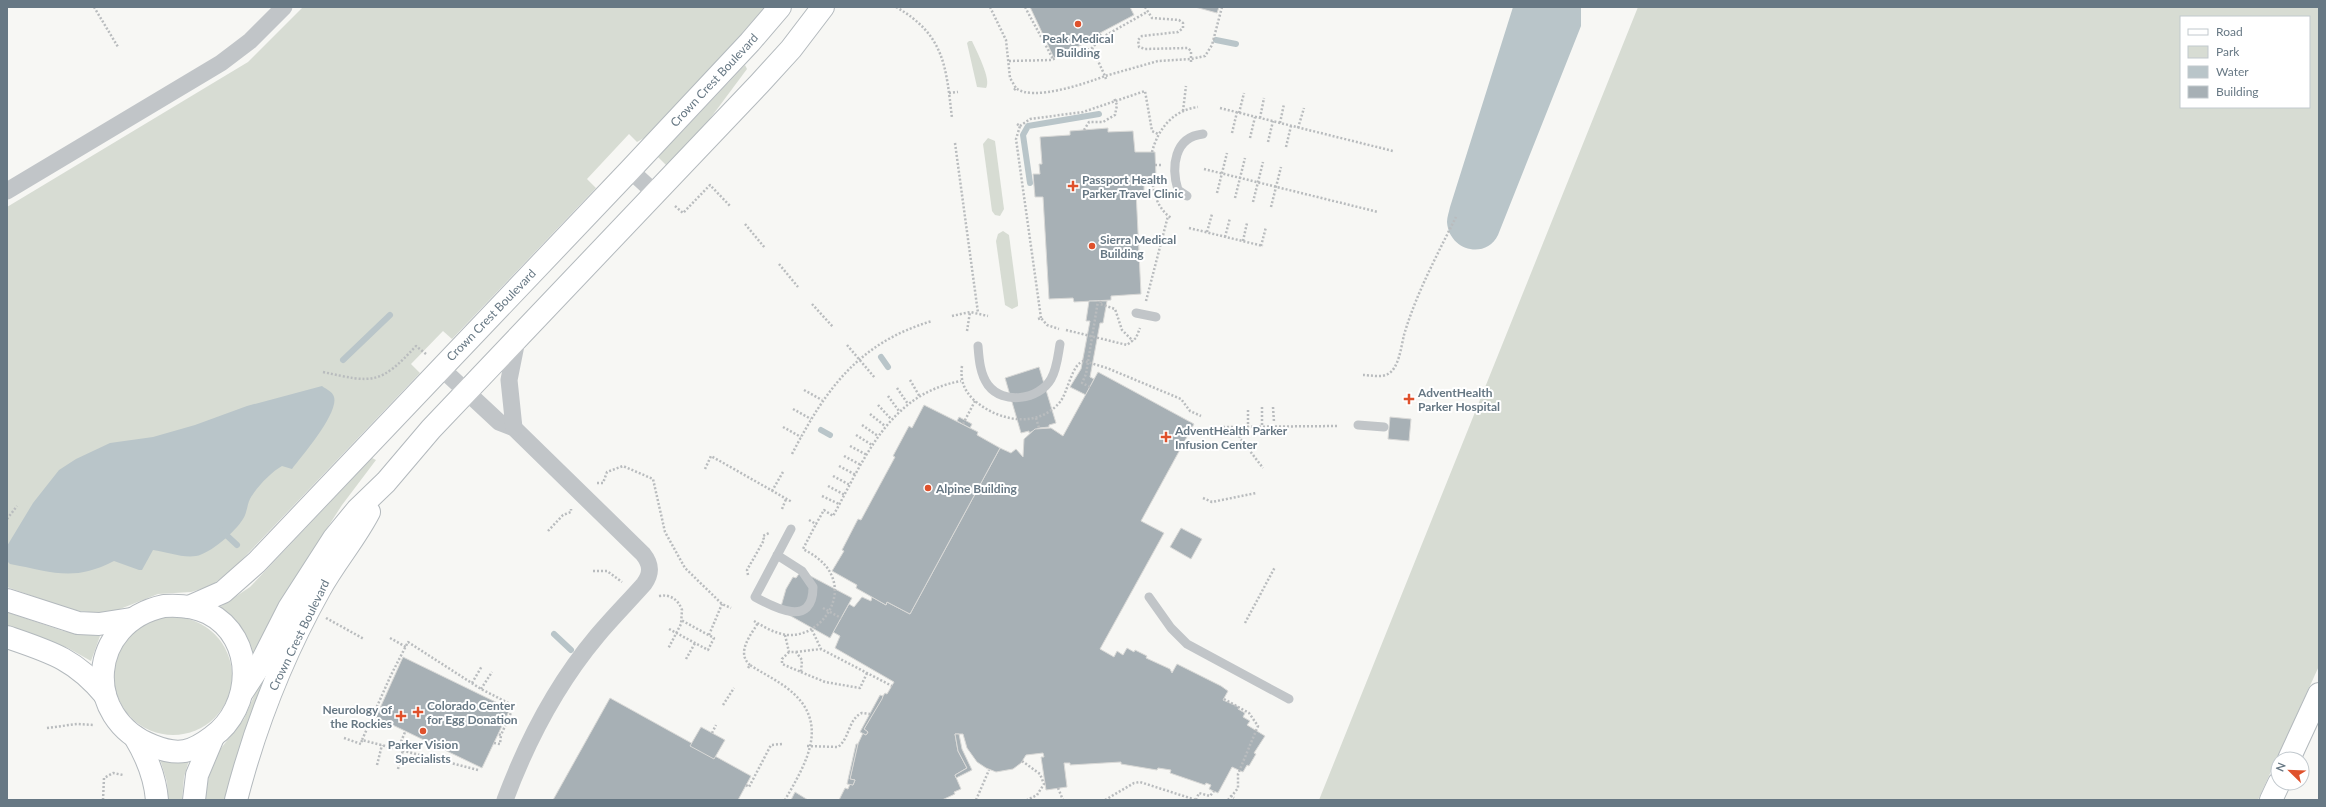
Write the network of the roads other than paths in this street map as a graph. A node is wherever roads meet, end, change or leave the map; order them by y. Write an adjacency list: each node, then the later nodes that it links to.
1 (284, 7): 6 (street)
2 (780, 7): 5 (main road, Crown Crest Boulevard)
3 (823, 7): 7 (main road, Crown Crest Boulevard)
4 (1203, 134): 8 (lane)
5 (630, 170): 7 (street); 14 (main road, Crown Crest Boulevard)
6 (7, 191)
7 (655, 194): 11 (main road, Crown Crest Boulevard)
8 (1187, 196)
9 (1136, 313): 10 (lane)
10 (1156, 317)
11 (517, 340): 15 (main road, Crown Crest Boulevard); 18 (street)
12 (1060, 344): 13 (lane)
13 (978, 346)
14 (441, 368): 15 (street); 24 (main road, Crown Crest Boulevard)
15 (466, 392): 18 (street); 19 (main road, Crown Crest Boulevard)
16 (1358, 425): 17 (lane)
17 (1384, 427)
18 (514, 428): 37 (street)
19 (386, 482): 27 (main road, Crown Crest Boulevard); 36 (main road, Crown Crest Boulevard)
20 (792, 529): 21 (lane)
21 (777, 555): 21 (lane)
22 (1149, 597): 30 (lane)
23 (7, 600): 25 (main road)
24 (189, 607): 25 (main road); 27 (main road)
25 (131, 619): 29 (main road)
26 (7, 637): 29 (main road)
27 (243, 691): 32 (main road)
28 (2319, 694): 33 (main road)
29 (105, 695): 31 (main road)
30 (1289, 699)
31 (135, 737): 32 (main road); 34 (main road)
32 (213, 737): 35 (main road)
33 (2293, 751)
34 (157, 800)
35 (194, 800)
36 (236, 800)
37 (504, 800)

